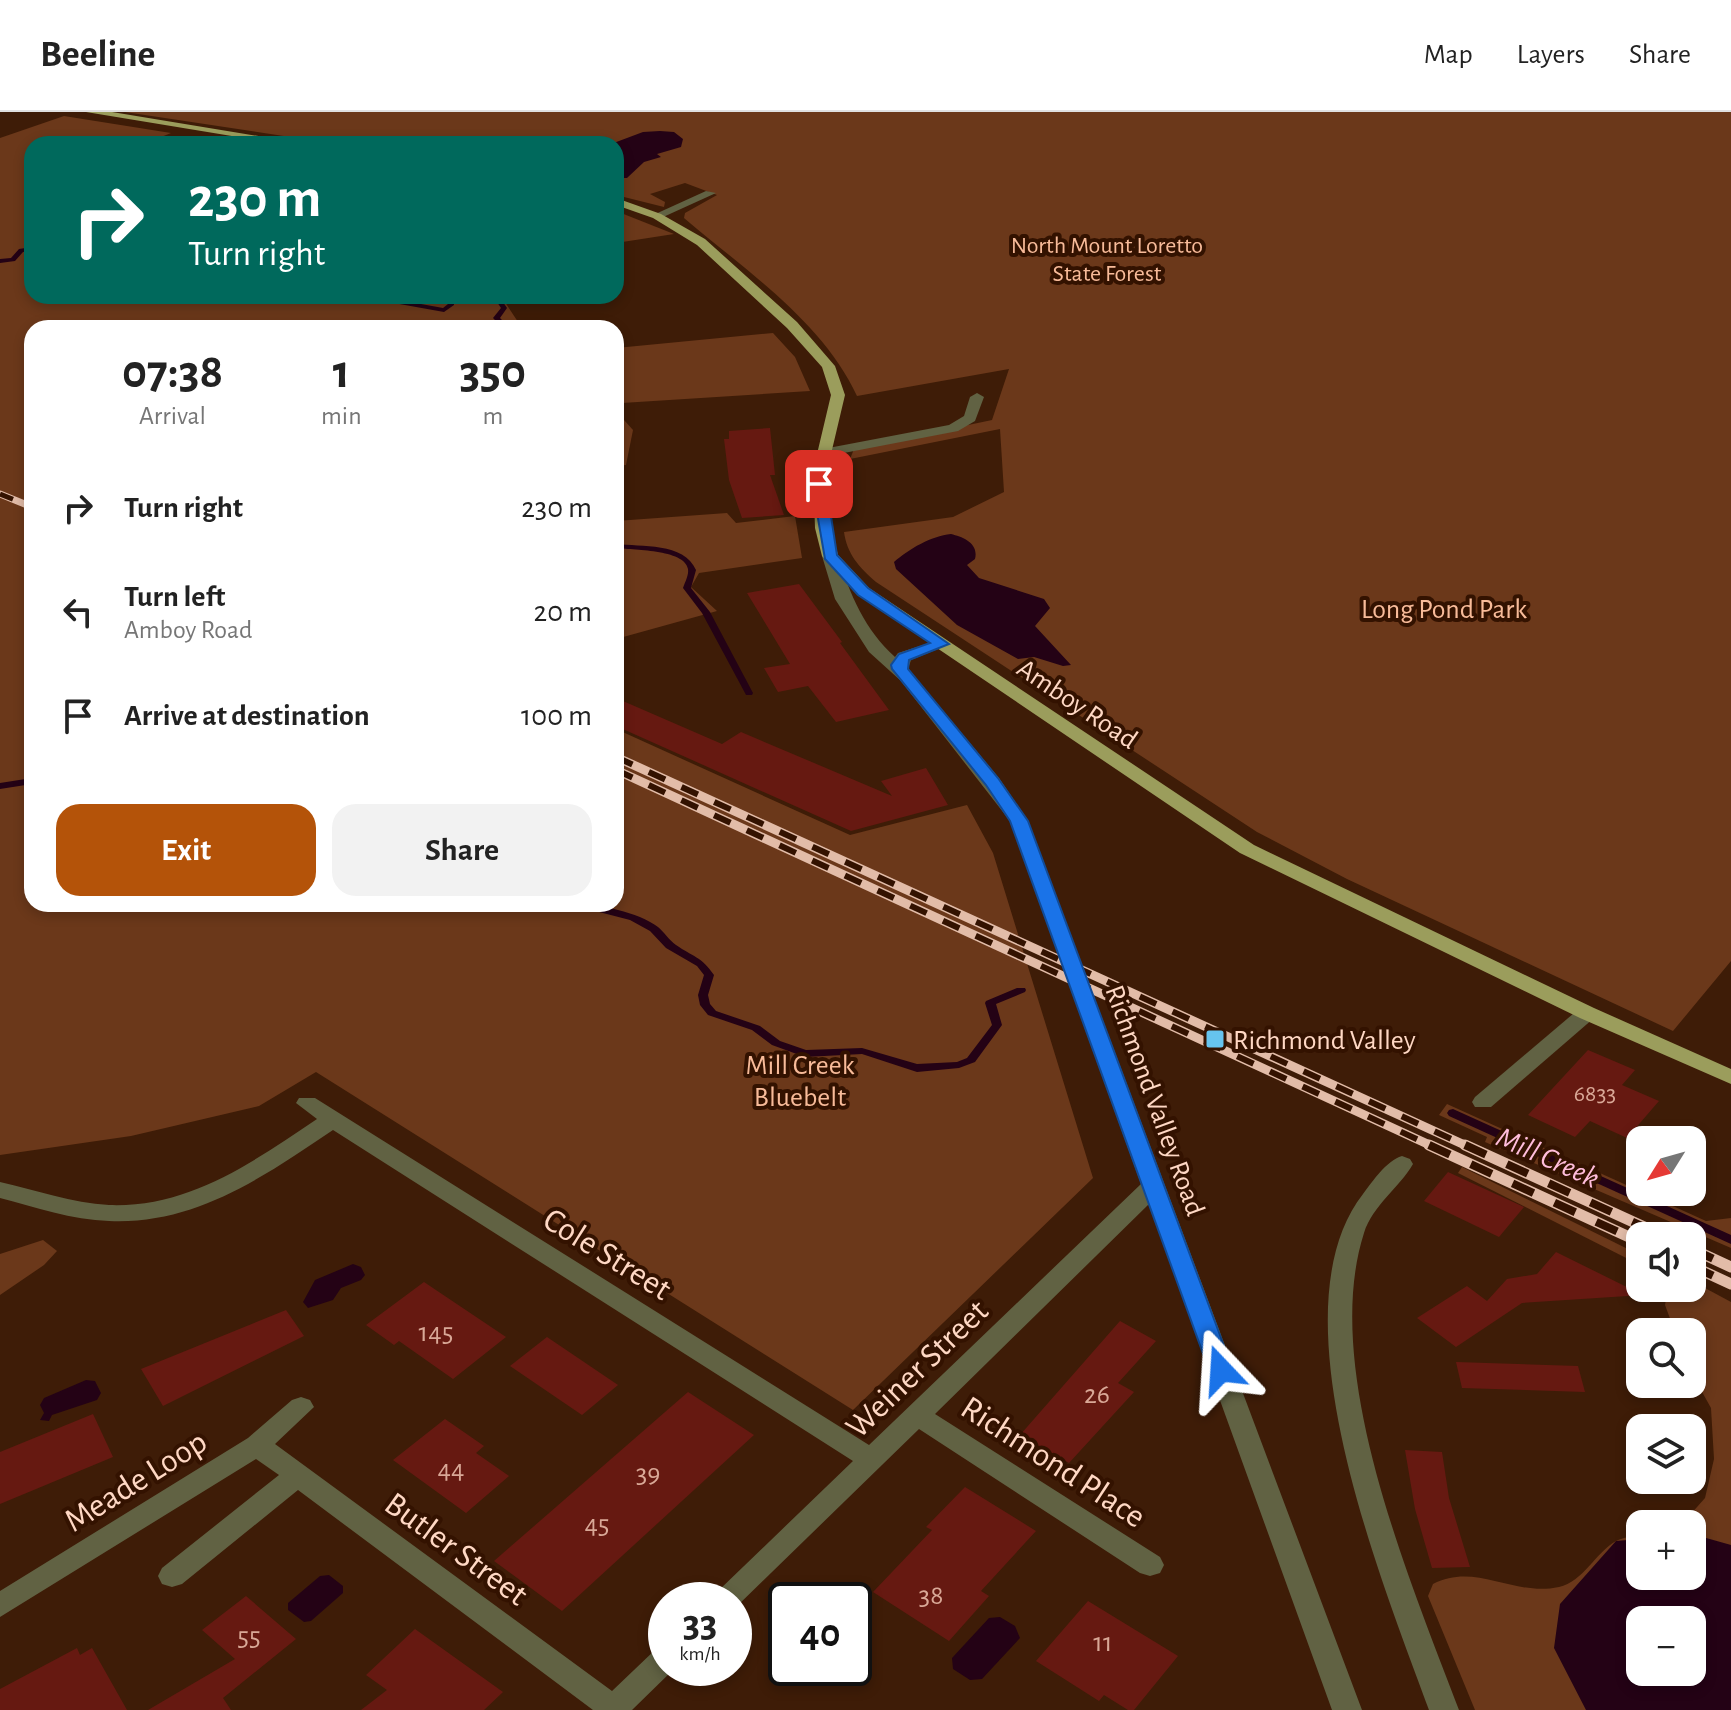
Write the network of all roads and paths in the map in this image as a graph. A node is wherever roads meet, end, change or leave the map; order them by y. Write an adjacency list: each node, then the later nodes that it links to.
1 (91, 112): 2 (main road)
2 (249, 136)
3 (710, 193): 5 (street)
4 (624, 204): 5 (main road)
5 (657, 216): 7 (main road)
6 (977, 397): 7 (street)
7 (823, 453): 8 (main road)
8 (830, 556): 9 (main road, Amboy Road); 10 (street, Richmond Valley Road)
9 (942, 644): 10 (street); 11 (main road, Amboy Road)
10 (900, 669): 17 (street, Richmond Valley Road)
11 (1587, 1013): 12 (main road, Amboy Road); 13 (street)
12 (1731, 1077)
13 (1483, 1102)
14 (307, 1103): 15 (street, Cole Street)
15 (333, 1119): 18 (street); 22 (street, Cole Street)
16 (1402, 1164): 32 (street)
17 (1154, 1185): 20 (street, Weiner Street); 30 (street, Richmond Valley Road)
18 (0, 1190)
19 (301, 1407): 21 (street, Meade Loop)
20 (919, 1416): 22 (street, Weiner Street); 24 (street, Richmond Place)
21 (257, 1445): 23 (street, Butler Street); 27 (street, Meade Loop)
22 (873, 1461): 26 (street, Weiner Street)
23 (298, 1475): 25 (street); 29 (street, Butler Street)
24 (1150, 1565)
25 (172, 1576)
26 (746, 1582)
27 (0, 1605)
28 (648, 1675): 29 (street)
29 (613, 1709)
30 (1347, 1710)
31 (1436, 1710): 32 (street)
32 (1444, 1710)

